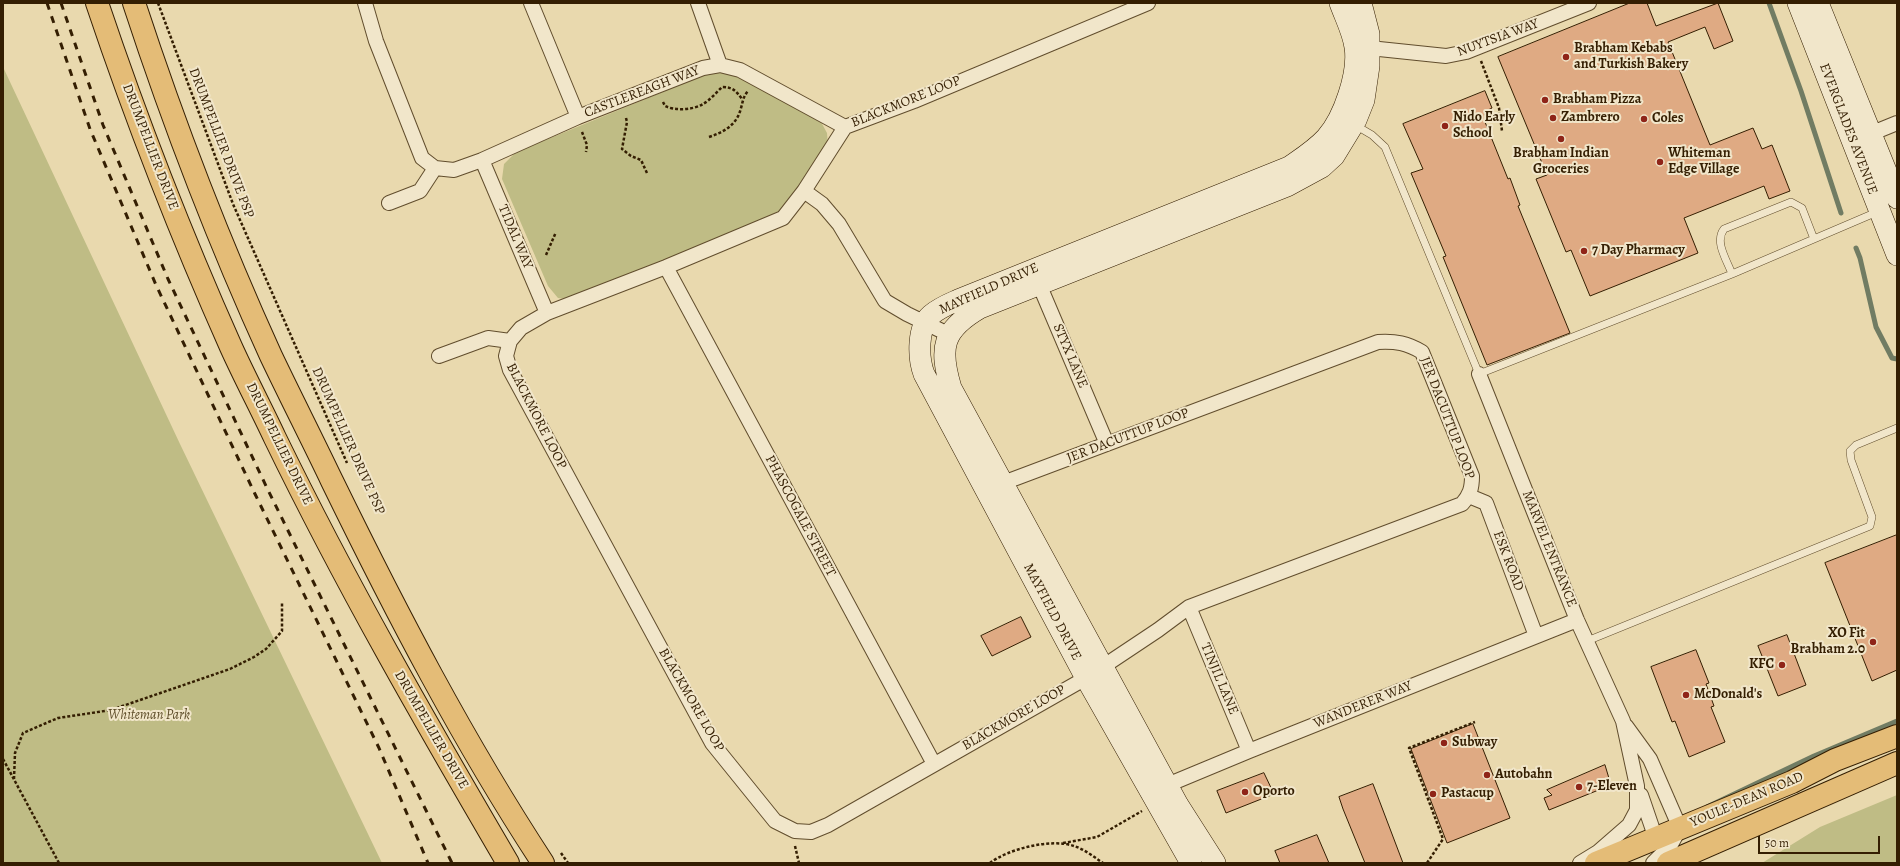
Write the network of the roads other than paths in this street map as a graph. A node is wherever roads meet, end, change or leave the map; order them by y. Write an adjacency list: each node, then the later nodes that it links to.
1 (97, 3): 54 (main road, DRUMPELLIER DRIVE)
2 (134, 3): 53 (main road, DRUMPELLIER DRIVE)
3 (365, 3): 20 (street)
4 (532, 3): 14 (street)
5 (698, 3): 13 (street)
6 (1148, 3): 17 (street, BLACKMORE LOOP)
7 (1340, 3): 12 (street, MAYFIELD DRIVE)
8 (1361, 3): 12 (street, MAYFIELD DRIVE)
9 (1590, 3): 12 (street, NUYTSIA WAY)
10 (1798, 3): 24 (street, EVERGLADES AVENUE)
11 (1818, 3): 18 (street, EVERGLADES AVENUE)
12 (1362, 47): 15 (street, MAYFIELD DRIVE)
13 (720, 65): 14 (street, CASTLEREAGH WAY); 17 (street, CASTLEREAGH WAY)
14 (578, 118): 19 (street, CASTLEREAGH WAY)
15 (1346, 120): 29 (street, MAYFIELD DRIVE); 35 (lane)
16 (1897, 123): 18 (street)
17 (846, 127): 21 (street, BLACKMORE LOOP)
18 (1870, 134): 22 (street, EVERGLADES AVENUE)
19 (482, 160): 20 (street, CASTLEREAGH WAY); 30 (street, TIDAL WAY)
20 (435, 168): 23 (street)
21 (804, 191): 27 (street, BLACKMORE LOOP); 31 (street)
22 (1897, 198)
23 (389, 203)
24 (1880, 212): 25 (lane); 26 (street, EVERGLADES AVENUE)
25 (1814, 239): 28 (lane); 28 (lane)
26 (1897, 255)
27 (666, 267): 30 (street, BLACKMORE LOOP); 48 (street, PHASCOGALE STREET)
28 (1732, 274): 35 (lane)
29 (1036, 276): 31 (street, MAYFIELD DRIVE); 32 (street, MAYFIELD DRIVE); 37 (street, STYX LANE)
30 (547, 313): 33 (street, BLACKMORE LOOP)
31 (926, 324): 32 (street); 38 (street, MAYFIELD DRIVE)
32 (950, 335): 38 (street, MAYFIELD DRIVE)
33 (510, 341): 34 (street, BLACKMORE LOOP); 48 (street, BLACKMORE LOOP)
34 (439, 356)
35 (1479, 374): 41 (street, MARVEL ENTRANCE)
36 (1897, 428): 43 (lane)
37 (1106, 444): 38 (street, JER DACUTTUP LOOP); 39 (street, JER DACUTTUP LOOP)
38 (995, 486): 44 (street, MAYFIELD DRIVE)
39 (1469, 496): 40 (street, JER DACUTTUP LOOP); 42 (street, ESK ROAD)
40 (1189, 606): 44 (street, JER DACUTTUP LOOP); 47 (street, TINJIL LANE)
41 (1577, 620): 42 (street, WANDERER WAY); 43 (street, MARVEL ENTRANCE)
42 (1536, 636): 47 (street, WANDERER WAY)
43 (1587, 640): 45 (street, MARVEL ENTRANCE)
44 (1094, 672): 48 (street, BLACKMORE LOOP); 51 (street, MAYFIELD DRIVE)
45 (1623, 721): 50 (street, MARVEL ENTRANCE); 52 (street, MARVEL ENTRANCE)
46 (1897, 736): 52 (main road, YOULE-DEAN ROAD)
47 (1249, 751): 51 (street, WANDERER WAY)
48 (934, 764)
49 (1897, 764): 52 (main road, YOULE-DEAN ROAD)
50 (1637, 786): 52 (street, MARVEL ENTRANCE); 57 (street, MARVEL ENTRANCE)
51 (1154, 796): 55 (street, MAYFIELD DRIVE); 56 (street, MAYFIELD DRIVE)
52 (1669, 844): 58 (main road, YOULE-DEAN ROAD); 59 (street)
53 (550, 855)
54 (508, 863)
55 (1191, 863)
56 (1215, 863)
57 (1580, 863)
58 (1596, 863)
59 (1653, 863)

